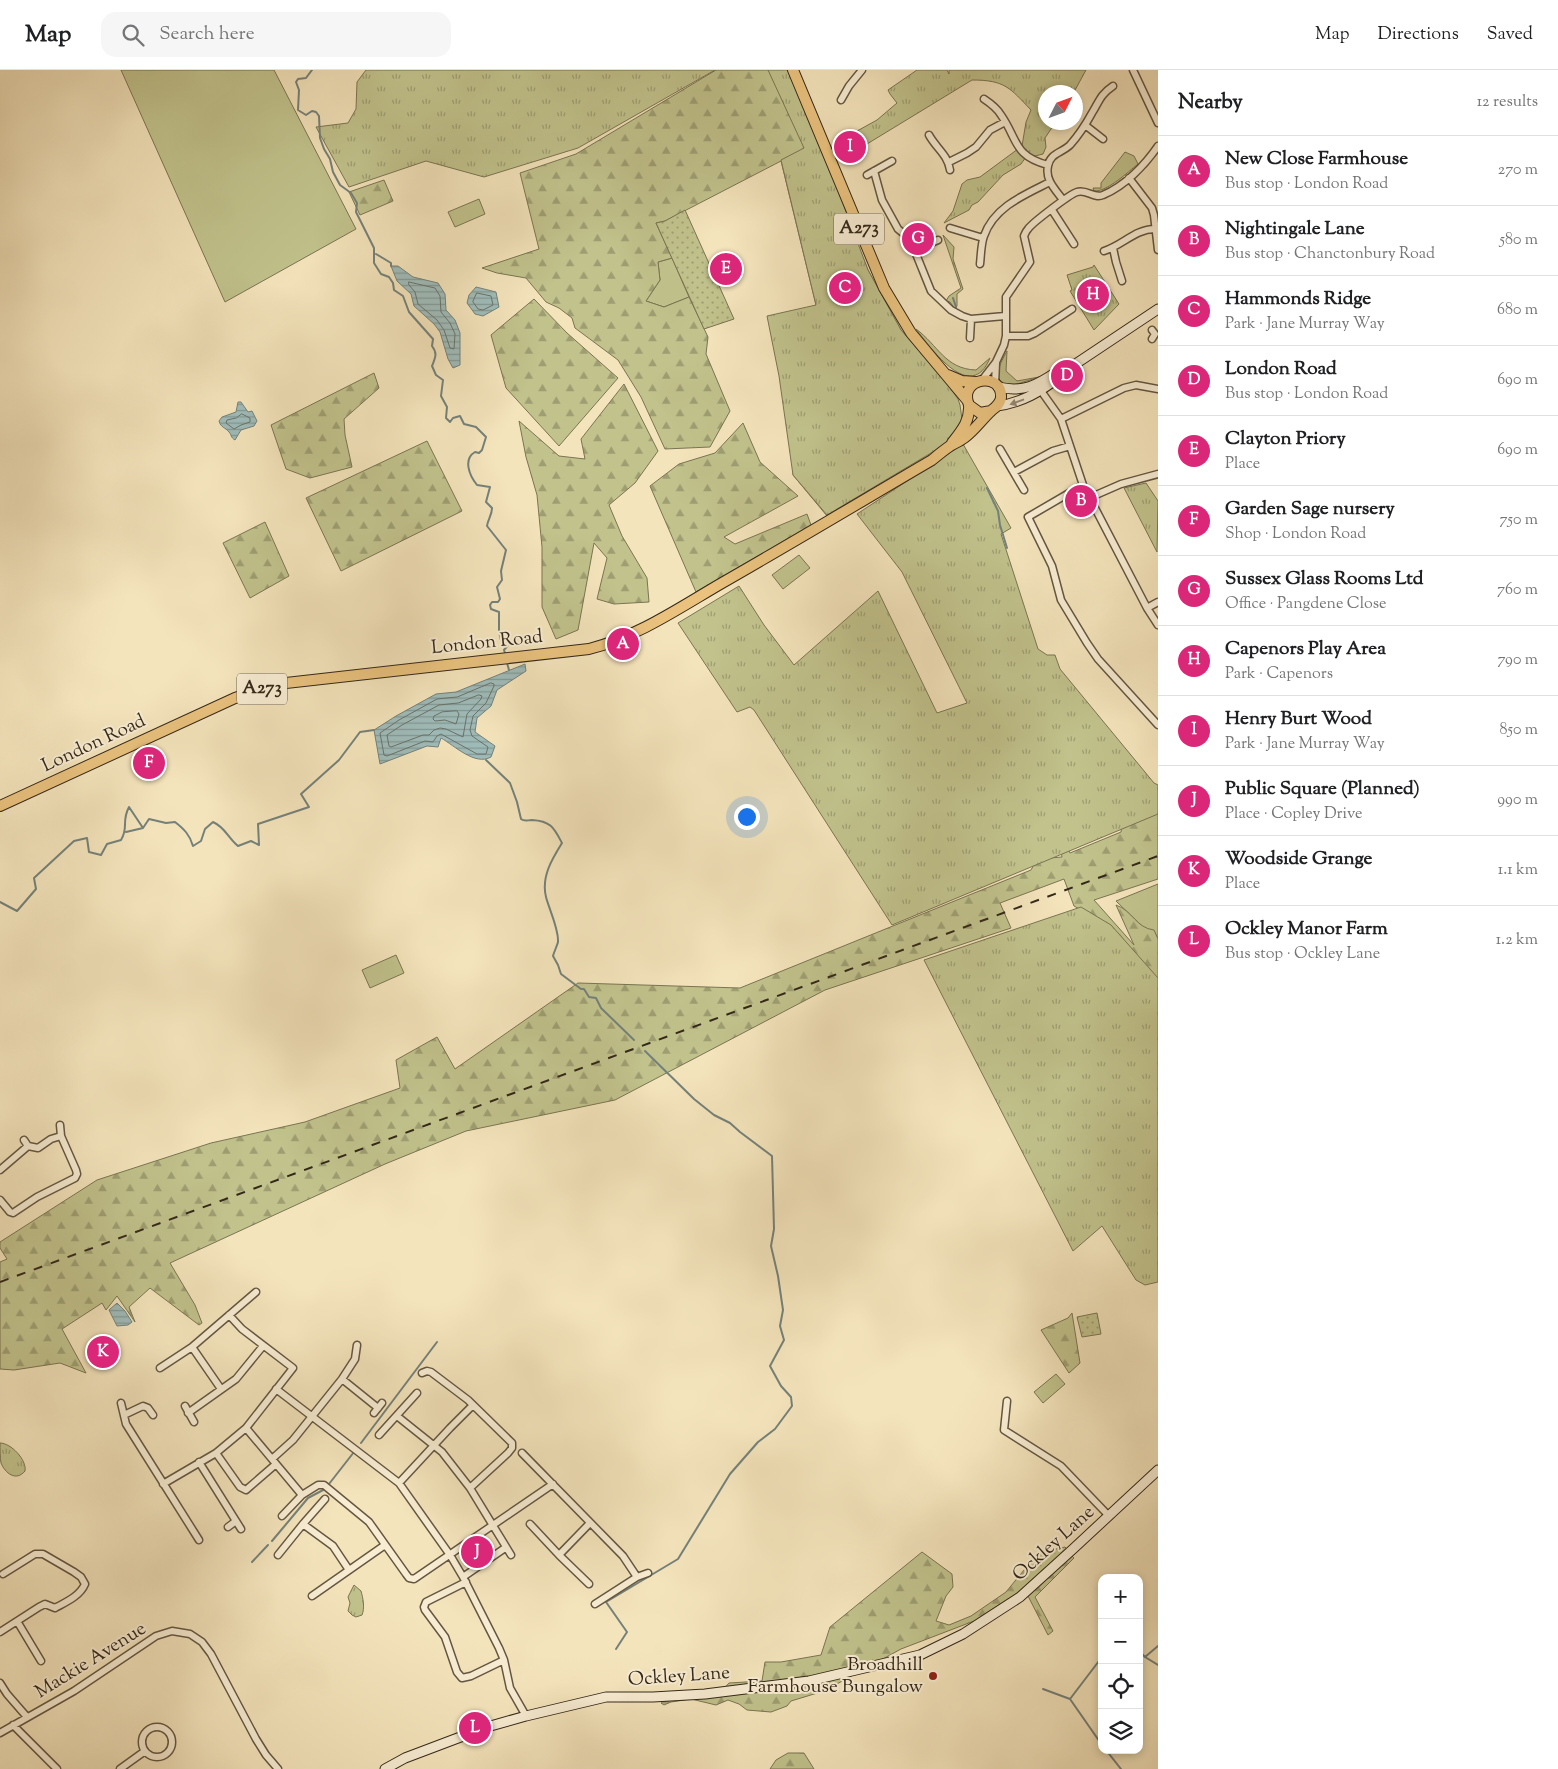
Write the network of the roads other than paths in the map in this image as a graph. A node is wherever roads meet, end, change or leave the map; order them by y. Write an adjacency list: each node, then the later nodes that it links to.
1 (793, 70): 42 (main road, A273)
2 (862, 70): 6 (street)
3 (1134, 70): 8 (street)
4 (1113, 86): 9 (street)
5 (984, 99): 7 (street)
6 (841, 100)
7 (1004, 122): 14 (street); 15 (street)
8 (1158, 124)
9 (1085, 125): 11 (street); 15 (street)
10 (930, 135): 14 (street)
11 (1104, 139)
12 (1158, 146): 19 (street)
13 (892, 161): 17 (street)
14 (949, 162): 16 (street)
15 (1048, 165): 20 (street)
16 (950, 170)
17 (874, 171): 18 (street); 30 (street)
18 (867, 175)
19 (1129, 178): 21 (street); 23 (street)
20 (1050, 182): 21 (street); 26 (street)
21 (1063, 200): 22 (street)
22 (1052, 210): 28 (street); 37 (street)
23 (1156, 214): 25 (street)
24 (950, 228): 26 (street)
25 (1155, 229): 29 (street); 31 (street)
26 (983, 238): 33 (street)
27 (938, 240): 30 (street)
28 (1074, 244)
29 (1113, 248): 32 (street); 34 (street)
30 (914, 250): 38 (street)
31 (1158, 250)
32 (1104, 251)
33 (980, 264)
34 (1122, 281)
35 (1072, 309): 39 (street)
36 (1158, 309): 45 (street)
37 (1005, 316): 38 (street); 39 (street)
38 (971, 319): 40 (street)
39 (1006, 336): 41 (street)
40 (970, 338)
41 (996, 362): 43 (street); 44 (street)
42 (948, 376): 43 (main road); 47 (main road, A273)
43 (979, 381): 44 (main road); 47 (main road, London Road / A273)
44 (996, 386): 45 (street); 48 (main road)
45 (1039, 388): 48 (street, one-way to 48); 49 (street)
46 (1158, 390): 49 (street)
47 (968, 402): 48 (main road); 50 (main road, London Road / A273)
48 (994, 408): 50 (main road, London Road / A273)
49 (1061, 419): 51 (street)
50 (950, 446): 62 (main road, London Road / A273)
51 (1070, 446): 53 (street); 55 (street)
52 (1000, 450): 53 (street)
53 (1014, 472): 56 (street)
54 (1158, 474): 57 (street)
55 (1083, 485): 57 (street); 61 (street)
56 (1024, 490)
57 (1090, 498): 59 (street)
58 (1158, 602): 59 (street)
59 (1147, 608): 60 (street)
60 (1158, 625)
61 (1158, 725)
62 (0, 806)
63 (60, 1125): 64 (street)
64 (61, 1136): 65 (street); 66 (street)
65 (0, 1170)
66 (0, 1200)
67 (256, 1292): 68 (street)
68 (229, 1315): 70 (street); 71 (street)
69 (357, 1344): 74 (street)
70 (263, 1346): 75 (street); 76 (street)
71 (192, 1347): 72 (street); 75 (street)
72 (160, 1368)
73 (422, 1373): 80 (street)
74 (342, 1379): 82 (street); 86 (street)
75 (221, 1389): 83 (street)
76 (276, 1389): 86 (street); 89 (street)
77 (417, 1393): 87 (street)
78 (1007, 1402): 104 (street)
79 (121, 1403): 84 (street)
80 (473, 1405): 91 (street); 100 (street)
81 (185, 1406): 83 (street)
82 (378, 1408)
83 (188, 1414): 88 (street)
84 (124, 1415): 85 (street); 98 (street)
85 (153, 1415)
86 (312, 1416): 94 (street); 97 (street)
87 (397, 1416): 90 (street); 91 (street)
88 (194, 1422)
89 (246, 1428): 92 (street); 94 (street)
90 (379, 1435)
91 (435, 1445): 97 (street); 100 (street)
92 (216, 1453): 94 (street); 95 (street)
93 (522, 1453): 99 (street)
94 (274, 1461): 101 (street)
95 (199, 1462): 98 (street); 105 (street)
96 (1158, 1470): 104 (street, Ockley Lane)
97 (399, 1483): 116 (street)
98 (163, 1484): 112 (street)
99 (552, 1484): 106 (street); 109 (street)
100 (470, 1488): 109 (street)
101 (302, 1495): 103 (street); 113 (street)
102 (325, 1499): 107 (street)
103 (282, 1516)
104 (1109, 1516): 132 (street, Ockley Lane)
105 (236, 1521): 110 (street); 111 (street)
106 (590, 1523): 118 (street); 122 (street)
107 (303, 1524): 115 (street); 119 (street)
108 (530, 1524): 118 (street)
109 (493, 1526): 114 (street); 116 (street)
110 (228, 1527)
111 (241, 1529)
112 (199, 1540)
113 (385, 1545): 116 (street); 119 (street)
114 (505, 1548): 117 (street); 123 (street)
115 (278, 1555)
116 (450, 1555): 123 (street)
117 (510, 1555)
118 (559, 1555): 124 (street)
119 (349, 1570): 125 (street)
120 (1, 1573): 127 (street)
121 (648, 1573): 122 (street)
122 (637, 1578): 126 (street)
123 (464, 1580): 129 (street); 129 (street)
124 (589, 1584)
125 (312, 1596)
126 (595, 1604)
127 (16, 1621): 128 (street); 130 (street)
128 (0, 1632)
129 (504, 1660): 132 (street)
130 (41, 1661)
131 (0, 1683): 133 (street)
132 (526, 1716): 140 (street, Ockley Lane)
133 (27, 1717): 134 (street, Mackie Avenue); 137 (street, Mackie Avenue)
134 (13, 1725): 135 (street, Mackie Avenue); 138 (street)
135 (0, 1733)
136 (145, 1751): 136 (street); 139 (street)
137 (274, 1768)
138 (58, 1769)
139 (120, 1769)
140 (385, 1769)

